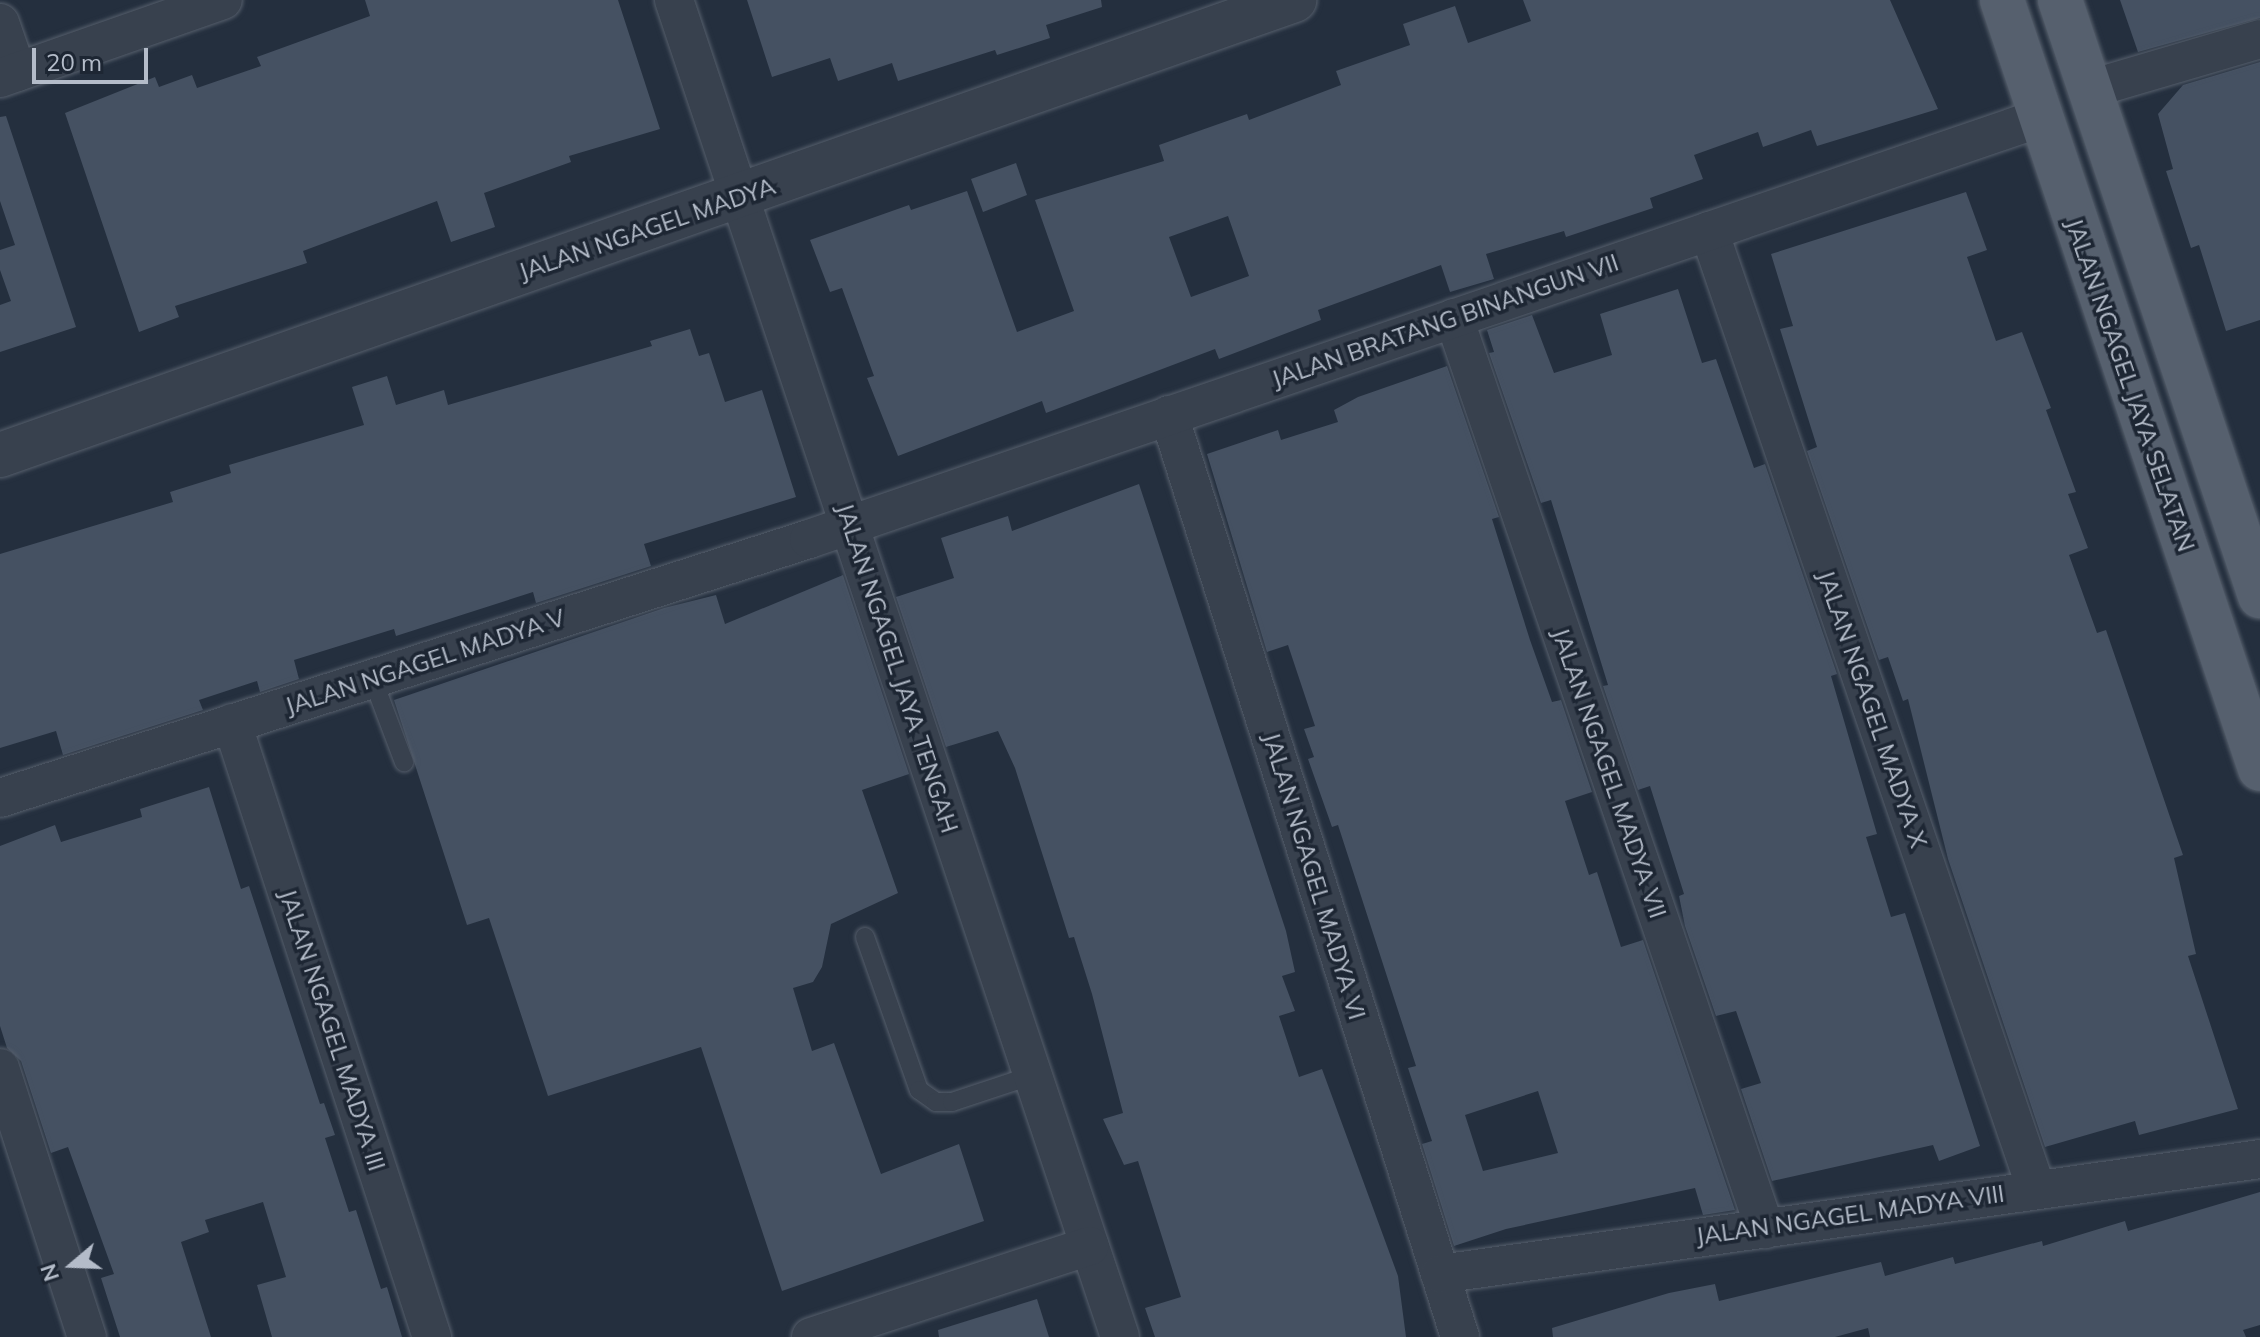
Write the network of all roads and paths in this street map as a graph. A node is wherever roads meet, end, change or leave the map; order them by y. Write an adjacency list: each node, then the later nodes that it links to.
1 (223, 0): 8 (street)
2 (674, 0): 11 (street, JALAN NGAGEL JAYA TENGAH)
3 (1294, 0): 11 (street, JALAN NGAGEL MADYA)
4 (2002, 0): 10 (main road, JALAN NGAGEL JAYA SELATAN)
5 (2060, 0): 9 (main road)
6 (0, 23): 8 (street)
7 (2260, 39): 9 (street)
8 (8, 75)
9 (2090, 89): 17 (main road)
10 (2040, 118): 12 (street, JALAN BRATANG BINANGUN VII); 21 (main road, JALAN NGAGEL JAYA SELATAN)
11 (739, 196): 15 (street, JALAN NGAGEL MADYA); 16 (street, JALAN NGAGEL JAYA TENGAH)
12 (1709, 231): 13 (street, JALAN BRATANG BINANGUN VII); 27 (street, JALAN NGAGEL MADYA X)
13 (1454, 318): 14 (street, JALAN BRATANG BINANGUN VII); 28 (street, JALAN NGAGEL MADYA VII)
14 (1169, 415): 16 (street, JALAN BRATANG BINANGUN VII); 30 (street, JALAN NGAGEL MADYA VI)
15 (0, 455)
16 (850, 525): 18 (street, JALAN NGAGEL MADYA V); 25 (street, JALAN NGAGEL JAYA TENGAH)
17 (2260, 596)
18 (373, 680): 19 (street, JALAN NGAGEL MADYA V); 20 (lane)
19 (232, 723): 22 (street, JALAN NGAGEL MADYA V); 32 (street, JALAN NGAGEL MADYA III)
20 (404, 762)
21 (2260, 769)
22 (0, 798)
23 (865, 937): 25 (lane)
24 (0, 1068): 31 (street)
25 (1033, 1075): 29 (street, JALAN NGAGEL JAYA TENGAH)
26 (2260, 1159): 27 (street, JALAN NGAGEL MADYA VIII)
27 (2036, 1188): 28 (street, JALAN NGAGEL MADYA VIII)
28 (1765, 1229): 30 (street, JALAN NGAGEL MADYA VIII)
29 (1090, 1246): 33 (street); 34 (street, JALAN NGAGEL JAYA TENGAH)
30 (1440, 1274): 35 (street, JALAN NGAGEL MADYA VI)
31 (87, 1337)
32 (432, 1337)
33 (811, 1337)
34 (1120, 1337)
35 (1460, 1337)

